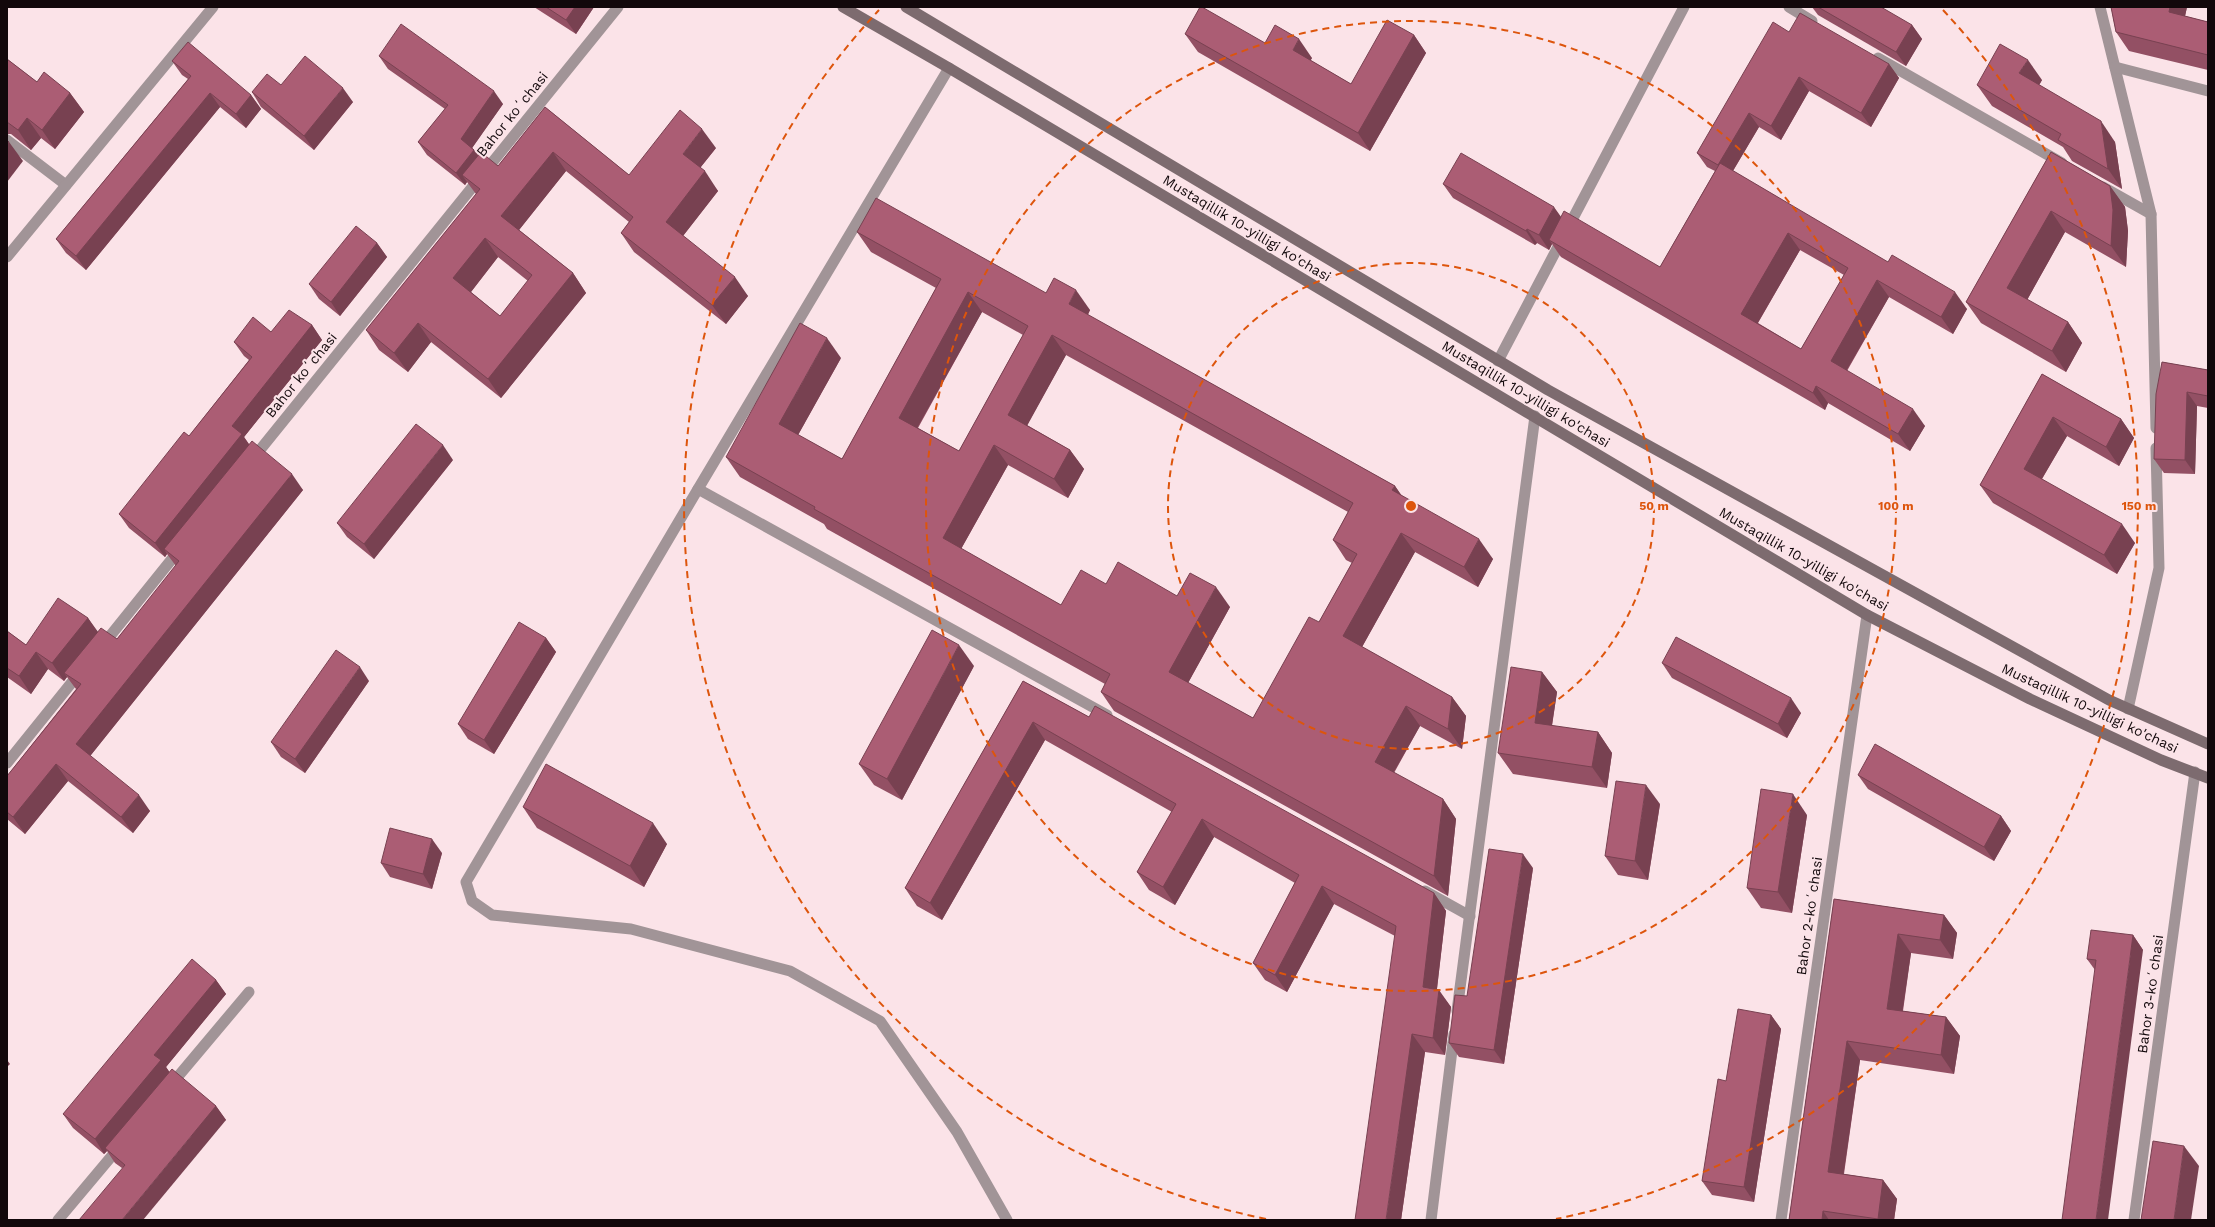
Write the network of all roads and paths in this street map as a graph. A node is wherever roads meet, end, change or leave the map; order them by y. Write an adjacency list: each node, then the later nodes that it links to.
1 (213, 7): 16 (street)
2 (618, 7): 21 (street, Bahor koʻchasi)
3 (843, 7): 10 (main road, Mustaqillik 10-yilligi ko'chasi)
4 (906, 7): 19 (main road, Mustaqillik 10-yilligi ko'chasi)
5 (1684, 7): 19 (street)
6 (1788, 7): 8 (street)
7 (2100, 7): 11 (street)
8 (1823, 26)
9 (1870, 54): 14 (street)
10 (949, 68): 20 (main road, Mustaqillik 10-yilligi ko'chasi); 22 (street)
11 (2115, 68): 12 (street); 17 (street)
12 (2208, 91)
13 (7, 140): 16 (street)
14 (2069, 167)
15 (2096, 183): 17 (street)
16 (66, 185): 18 (street)
17 (2150, 214): 25 (street)
18 (7, 257)
19 (1498, 361): 25 (main road, Mustaqillik 10-yilligi ko'chasi)
20 (1535, 416): 24 (main road, Mustaqillik 10-yilligi ko'chasi); 32 (street)
21 (242, 472)
22 (698, 489): 26 (street); 37 (street)
23 (187, 540): 28 (street)
24 (1867, 615): 29 (main road, Mustaqillik 10-yilligi ko'chasi); 39 (street, Bahor 2-koʻchasi)
25 (2128, 709): 27 (main road, Mustaqillik 10-yilligi ko'chasi)
26 (1115, 720)
27 (2208, 744)
28 (7, 763)
29 (2195, 772): 30 (main road, Mustaqillik 10-yilligi ko'chasi); 40 (street, Bahor 3-koʻchasi)
30 (2208, 778)
31 (1414, 885): 32 (street)
32 (1470, 916): 38 (street)
33 (249, 992): 34 (street)
34 (164, 1094)
35 (128, 1136): 36 (street)
36 (58, 1220)
37 (1007, 1220)
38 (1430, 1220)
39 (1781, 1220)
40 (2134, 1220)

